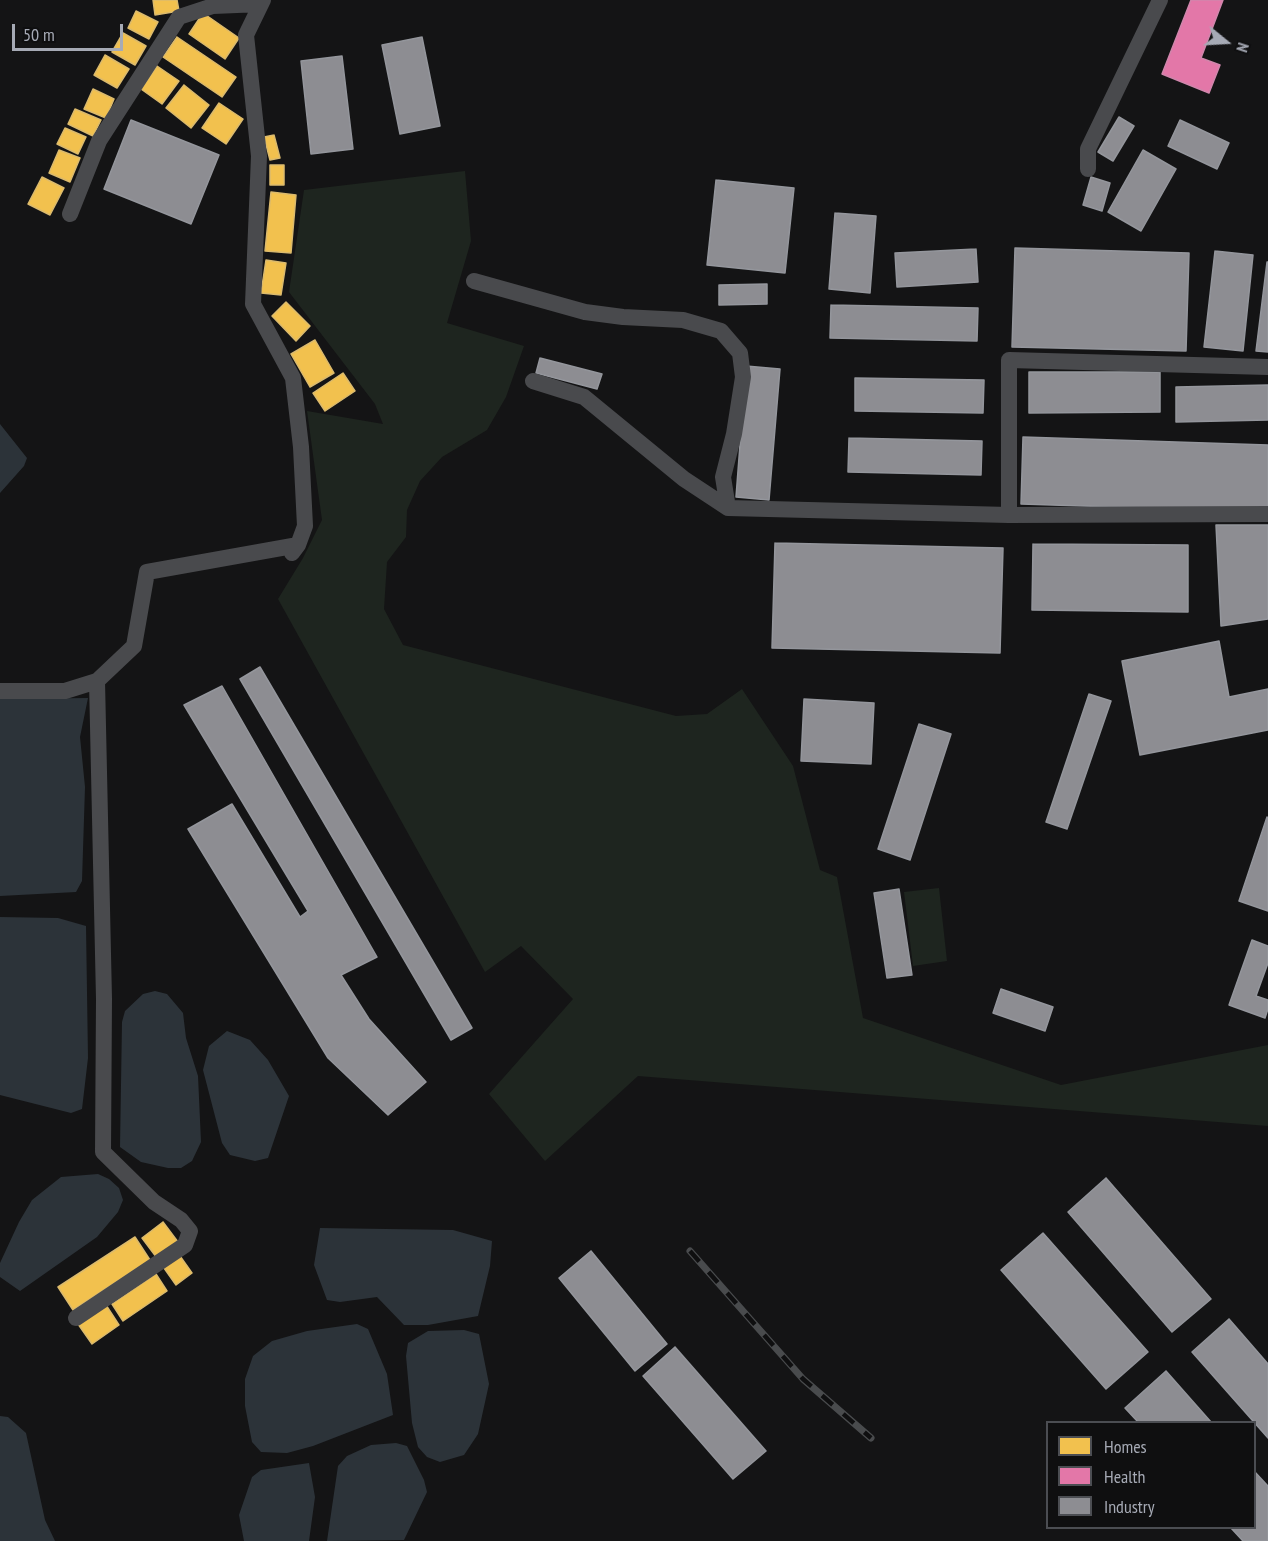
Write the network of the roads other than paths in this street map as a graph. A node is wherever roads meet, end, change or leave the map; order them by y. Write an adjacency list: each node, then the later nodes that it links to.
1 (1160, 0): 3 (street)
2 (262, 2): 4 (street); 11 (street)
3 (1088, 169)
4 (70, 213)
5 (474, 281): 8 (street)
6 (1268, 367): 10 (street)
7 (533, 381): 8 (street)
8 (728, 507): 10 (street)
9 (1268, 514): 10 (street)
10 (1009, 515)
11 (97, 681): 12 (street); 13 (street)
12 (0, 691)
13 (76, 1318)

